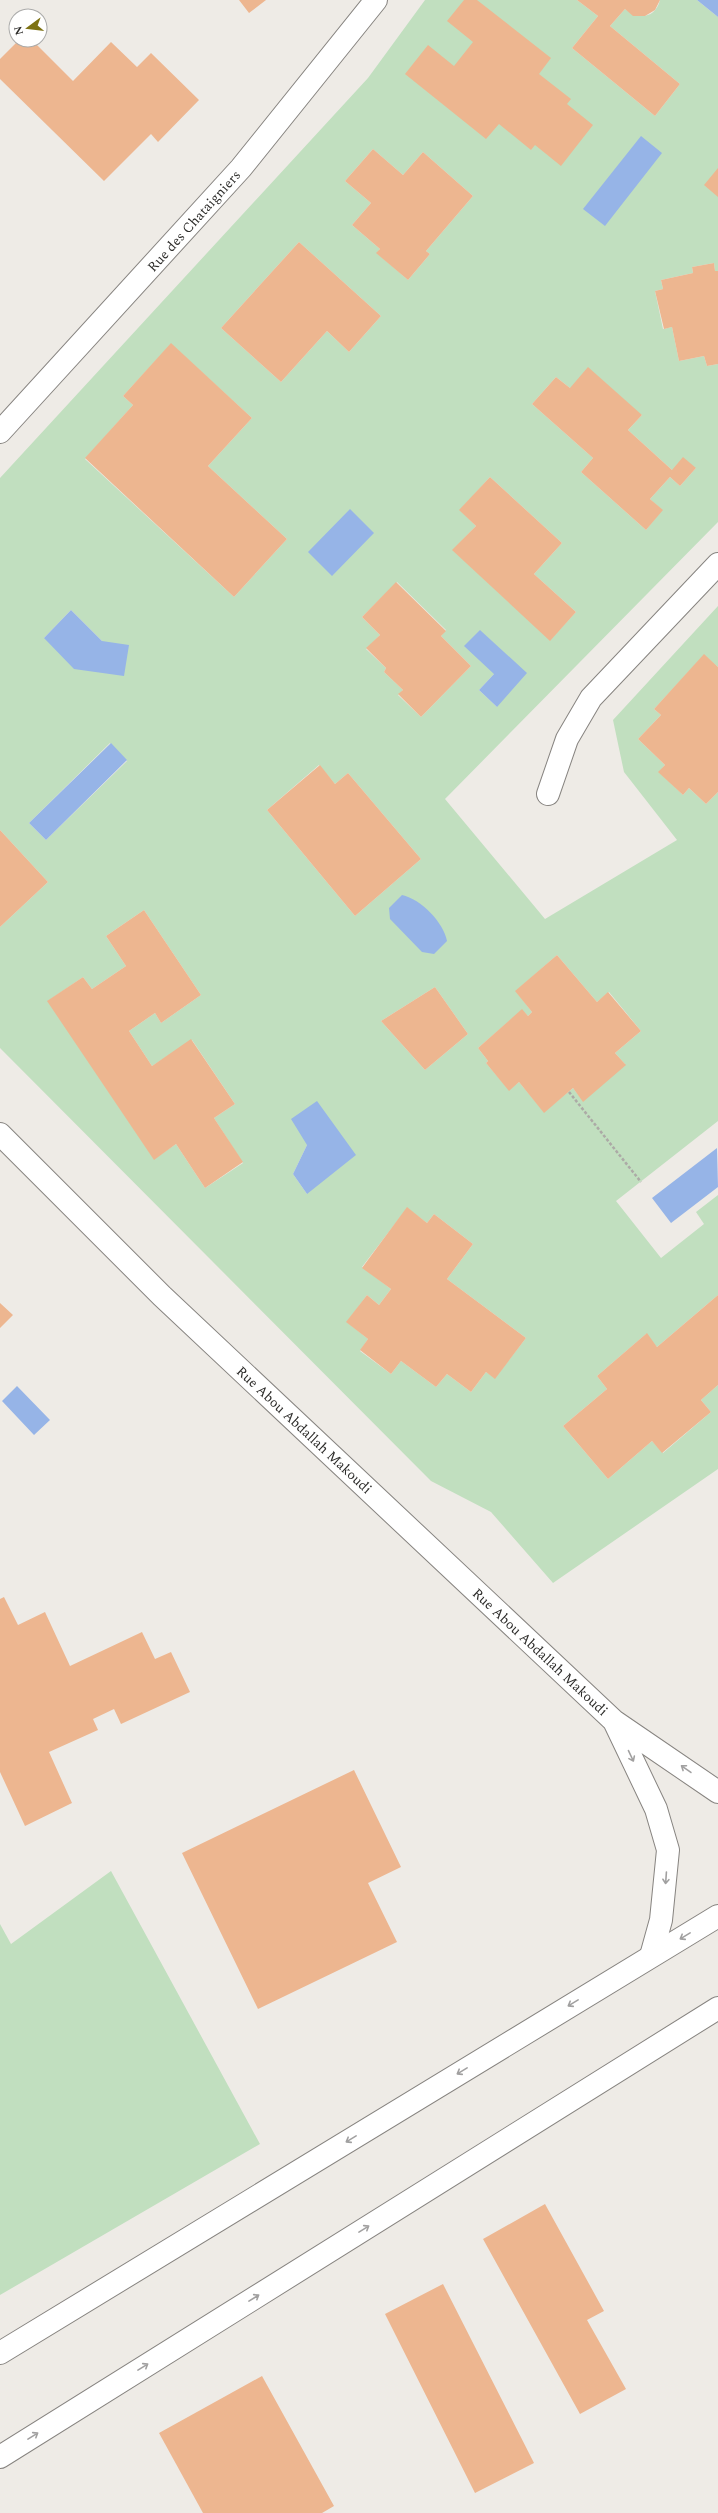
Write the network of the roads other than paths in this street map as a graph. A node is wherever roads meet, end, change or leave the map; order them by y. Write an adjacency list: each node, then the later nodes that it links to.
1 (376, 0): 2 (street, Rue des Chataigniers)
2 (0, 432)
3 (718, 564): 4 (street)
4 (548, 794)
5 (0, 1134): 6 (street, Rue Abou Abdallah Makoudi)
6 (614, 1721): 7 (street, Rue Abou Abdallah Makoudi, one-way to 6); 9 (street, Rue Abou Abdallah Makoudi, one-way to 9)
7 (718, 1792)
8 (718, 1916): 9 (street, one-way to 9)
9 (651, 1956): 11 (street, one-way to 11)
10 (718, 2008): 12 (street, one-way to 10)
11 (0, 2353)
12 (0, 2457)

